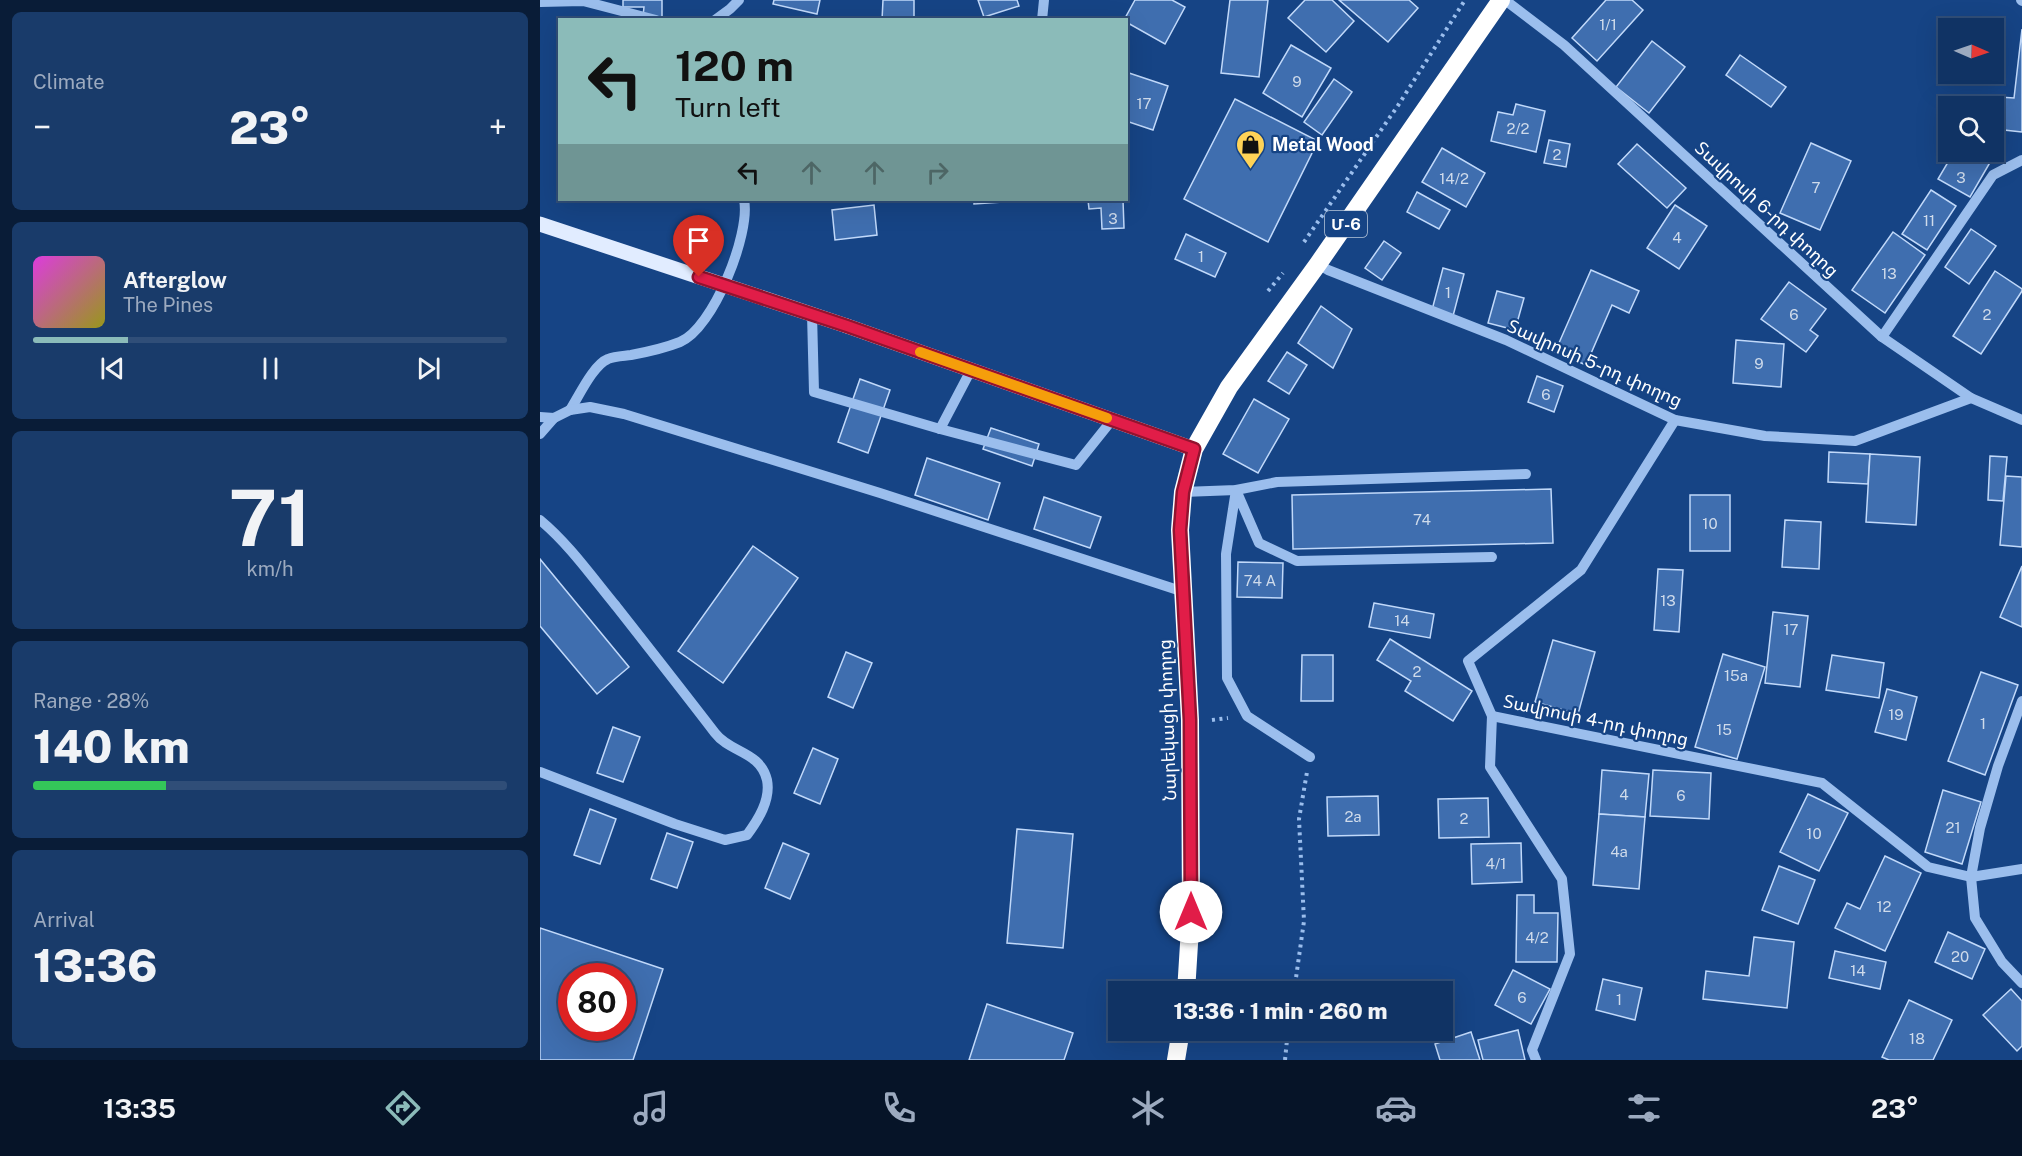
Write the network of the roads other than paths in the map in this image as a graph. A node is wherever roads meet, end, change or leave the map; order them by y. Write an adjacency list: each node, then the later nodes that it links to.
1 (739, 0): 7 (street)
2 (1044, 0): 8 (street)
3 (1503, 0): 12 (highway, Մ-6); 14 (street, Տավրոսի 6-րդ փողոց)
4 (567, 1): 5 (street); 6 (street)
5 (540, 2)
6 (648, 18)
7 (718, 18)
8 (1042, 18)
9 (2022, 159): 14 (street)
10 (744, 201): 17 (street)
11 (540, 224): 13 (main road, bridge)
12 (1318, 264): 21 (street, Տավրոսի 5-րդ փողոց); 25 (highway, Մ-6)
13 (812, 314): 15 (main road, bridge); 23 (street)
14 (1882, 337): 16 (street, Տավրոսի 6-րդ փողոց)
15 (971, 370): 20 (main road); 23 (street)
16 (1971, 398): 21 (street, Տավրոսի 5-րդ փողոց); 22 (street, Տավրոսի 6-րդ փողոց)
17 (570, 411): 19 (street); 31 (street)
18 (540, 417): 19 (street)
19 (554, 418): 24 (street)
20 (1112, 420): 23 (street); 25 (main road)
21 (1675, 420): 33 (street, Տավրոսի 4-րդ փողոց)
22 (2022, 420)
23 (940, 429)
24 (540, 434)
25 (1194, 449): 28 (highway, Նարեկացի փողոց / Մ-6)
26 (1526, 474): 27 (street)
27 (1236, 490): 28 (street); 30 (street); 34 (street)
28 (1183, 492): 31 (highway, Նարեկացի փողոց / Մ-6)
29 (540, 520): 35 (street)
30 (1492, 557)
31 (1184, 592): 38 (highway, Նարեկացի փողոց / Մ-6)
32 (2022, 701): 37 (street)
33 (1492, 716): 37 (street, Տավրոսի 4-րդ փողոց); 42 (street)
34 (1310, 757)
35 (540, 772)
36 (2022, 869): 37 (street, Տավրոսի 4-րդ փողոց)
37 (1971, 876): 39 (street)
38 (1187, 981)
39 (2022, 983)
40 (1179, 1041): 41 (highway)
41 (1176, 1060)
42 (1536, 1060)

